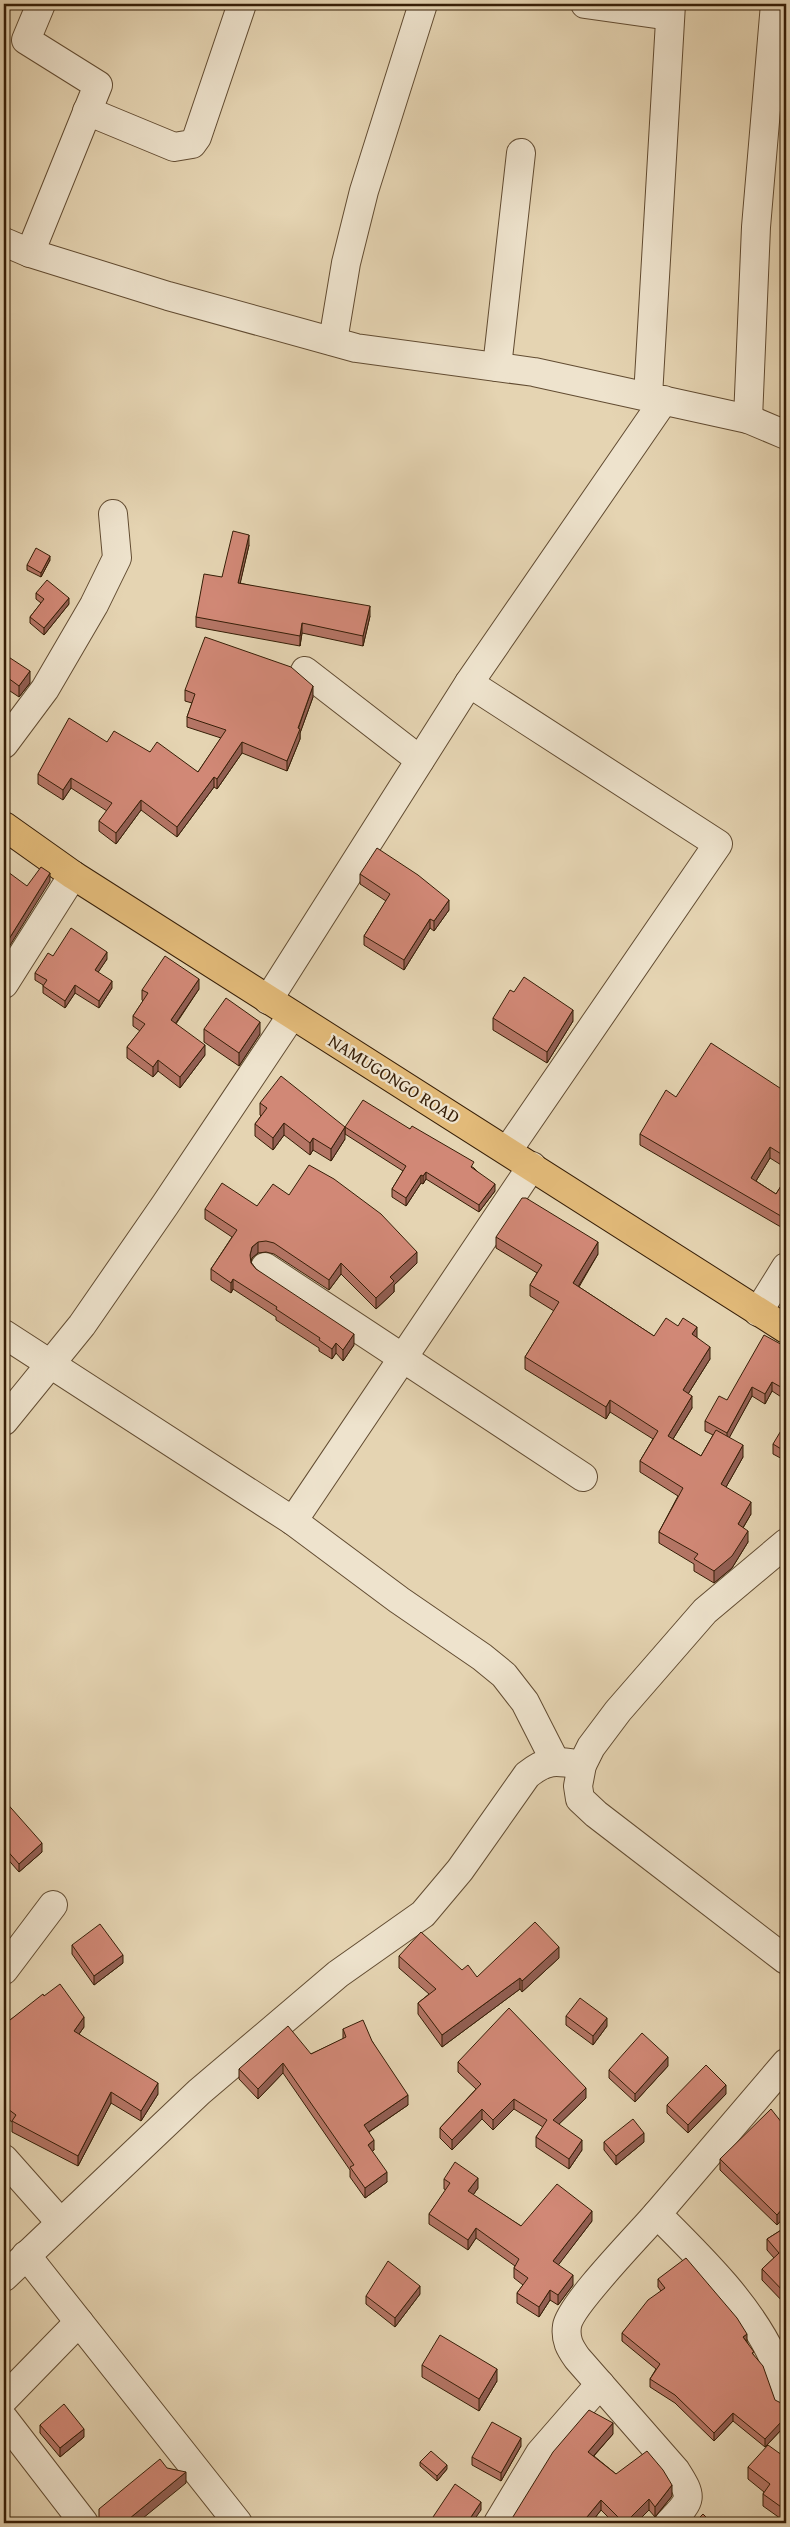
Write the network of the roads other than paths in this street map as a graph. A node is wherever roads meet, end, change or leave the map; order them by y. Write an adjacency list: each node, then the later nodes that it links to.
1 (40, 4): 7 (street)
2 (242, 4): 7 (street)
3 (423, 4): 11 (street)
4 (585, 4): 6 (street)
5 (775, 4): 14 (street)
6 (670, 10): 13 (street)
7 (87, 112): 10 (street)
8 (521, 153): 12 (street)
9 (4, 242): 10 (street)
10 (30, 253): 11 (street)
11 (333, 341): 12 (street)
12 (497, 367): 13 (street)
13 (656, 398): 14 (street); 18 (street)
14 (748, 419): 15 (street)
15 (786, 435)
16 (113, 514): 19 (street)
17 (305, 671): 20 (street)
18 (469, 683): 20 (street); 26 (street)
19 (4, 744)
20 (420, 760): 24 (street)
21 (4, 826): 22 (main road, NAMUGONGO ROAD)
22 (73, 875): 23 (street); 24 (main road, NAMUGONGO ROAD)
23 (4, 984)
24 (268, 1000): 25 (main road, NAMUGONGO ROAD)
25 (292, 1015): 26 (main road, NAMUGONGO ROAD); 34 (street)
26 (508, 1150): 27 (main road, NAMUGONGO ROAD)
27 (532, 1166): 30 (main road, NAMUGONGO ROAD); 33 (street)
28 (265, 1267): 33 (street)
29 (786, 1267): 30 (street)
30 (758, 1312): 31 (main road, NAMUGONGO ROAD)
31 (786, 1329)
32 (4, 1334): 34 (street)
33 (403, 1357): 36 (street); 37 (street)
34 (50, 1364): 35 (street); 37 (street)
35 (4, 1421)
36 (583, 1477)
37 (292, 1521): 39 (street)
38 (786, 1543): 40 (street)
39 (555, 1761): 40 (street); 47 (street)
40 (582, 1765): 42 (street)
41 (53, 1905): 43 (street)
42 (786, 1960)
43 (4, 1970)
44 (786, 2063): 46 (street)
45 (4, 2159): 47 (street)
46 (657, 2214): 51 (street); 52 (street)
47 (60, 2222): 48 (street)
48 (26, 2255): 49 (street); 50 (street)
49 (4, 2277)
50 (79, 2322): 53 (street); 56 (street)
51 (600, 2384): 57 (street); 58 (street)
52 (786, 2397)
53 (4, 2399)
54 (4, 2419): 55 (street)
55 (84, 2523)
56 (238, 2523)
57 (498, 2523)
58 (669, 2523)

